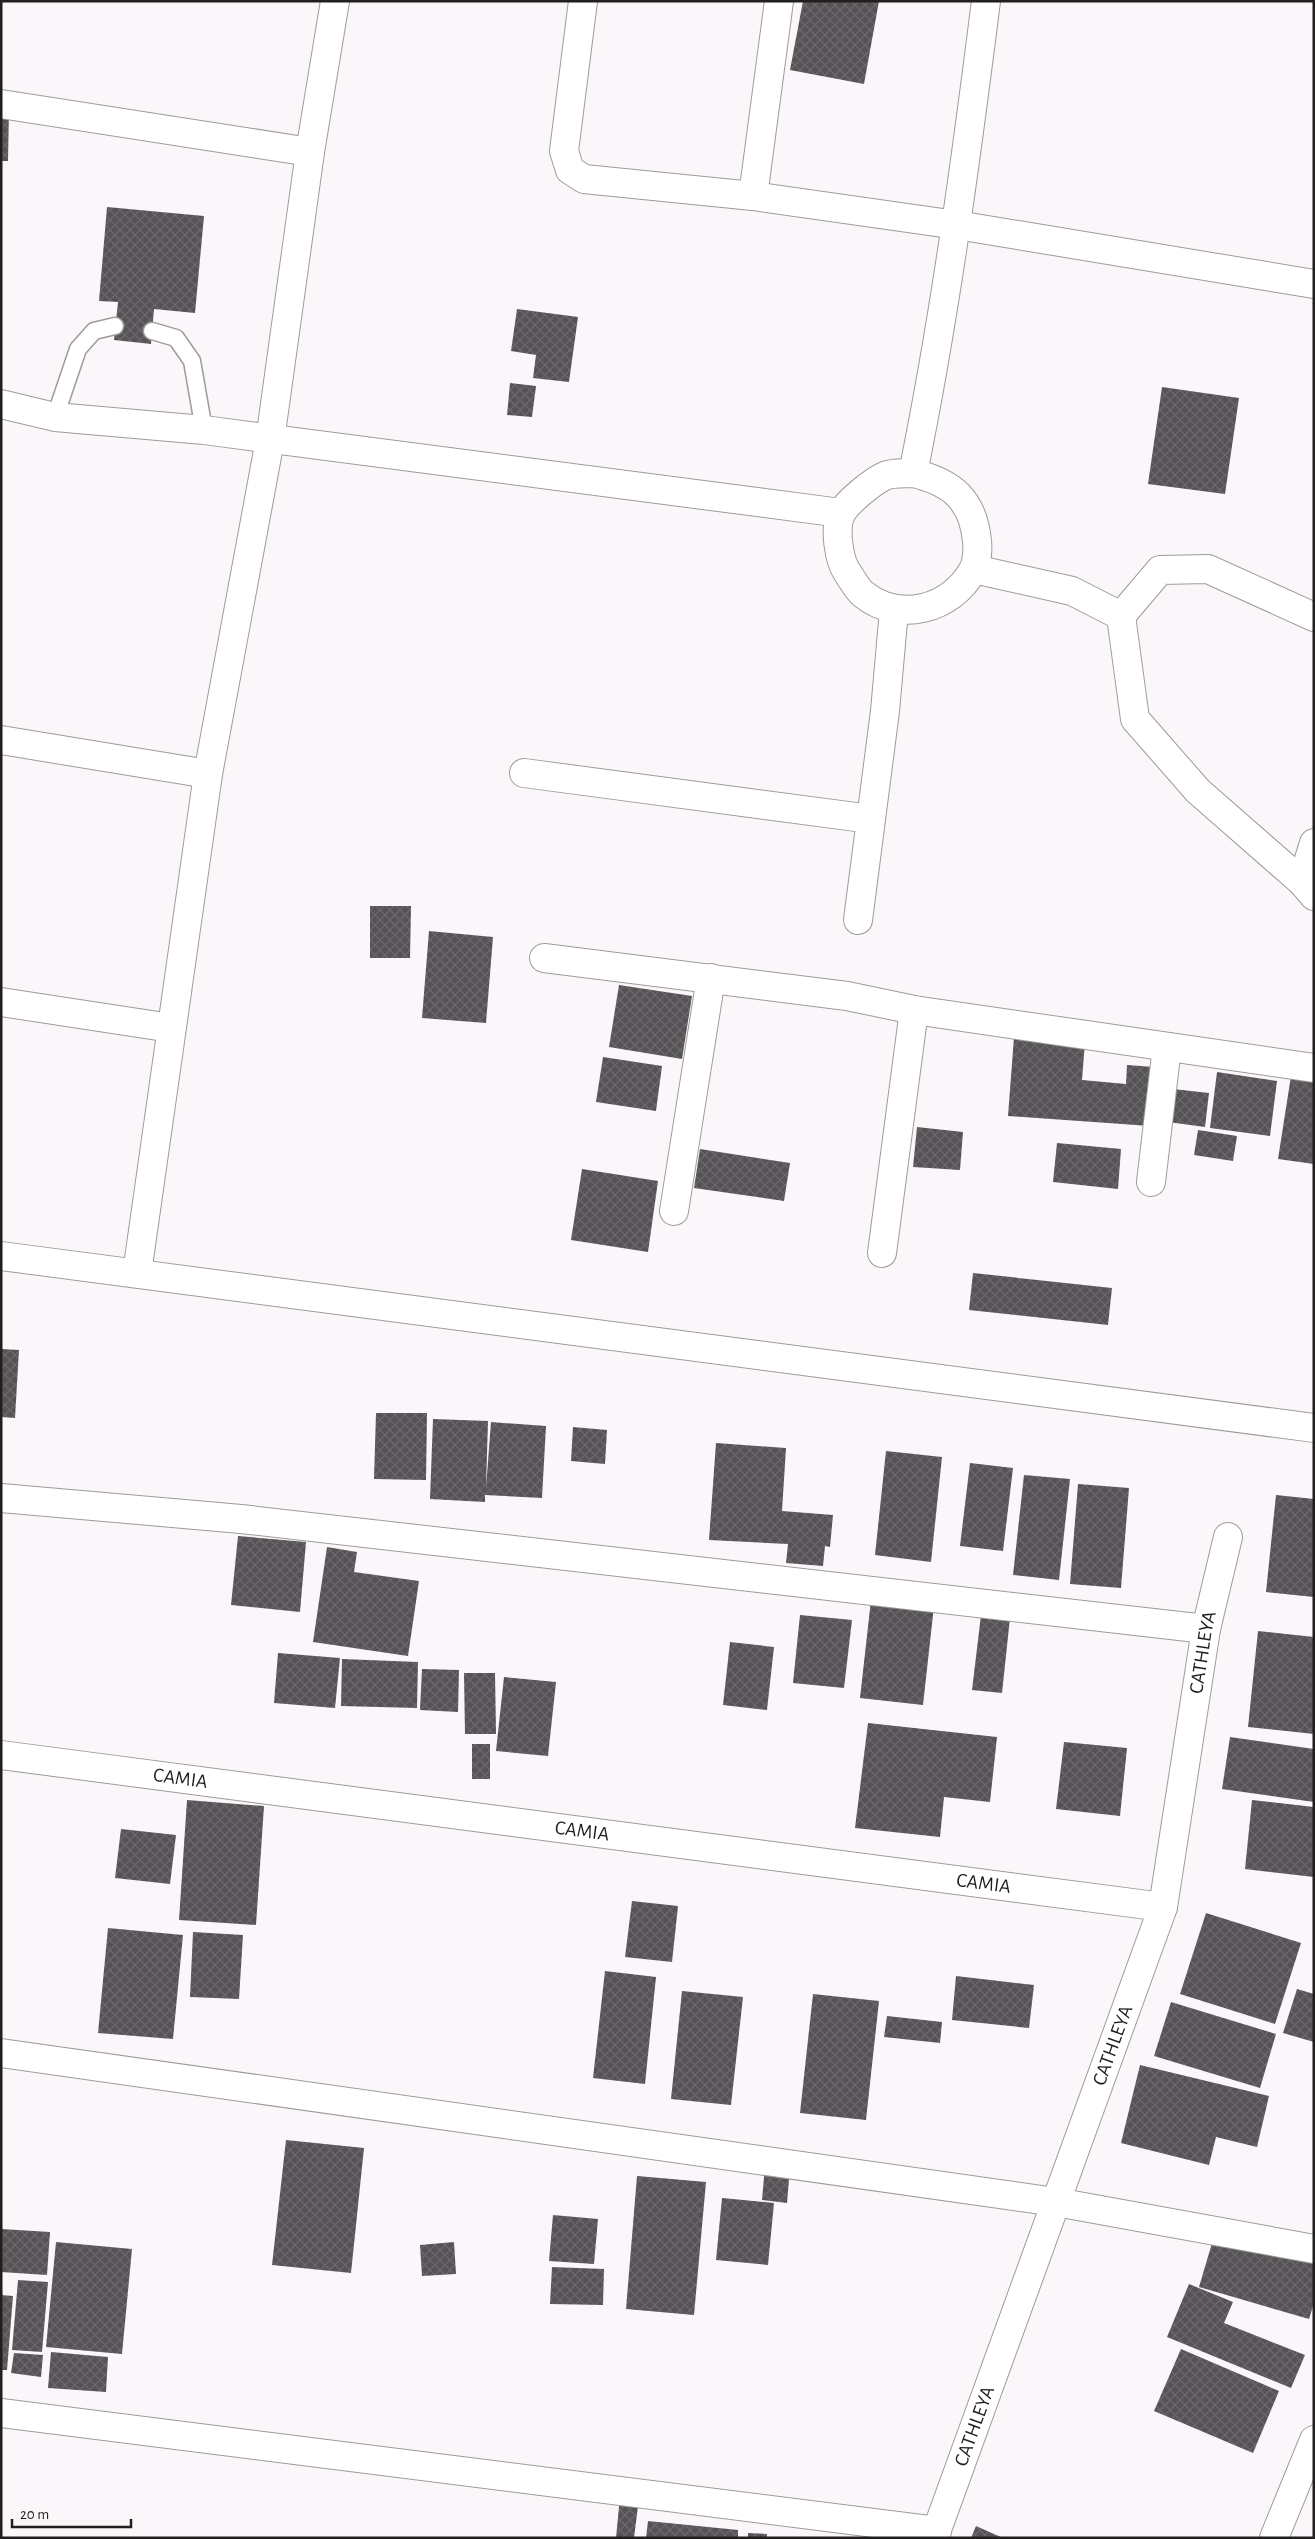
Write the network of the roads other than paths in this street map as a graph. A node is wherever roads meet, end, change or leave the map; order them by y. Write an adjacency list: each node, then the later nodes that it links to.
1 (335, 1): 6 (street)
2 (583, 1): 7 (street)
3 (779, 1): 7 (street)
4 (986, 1): 8 (street)
5 (1, 104): 6 (street)
6 (310, 152): 15 (street)
7 (753, 196): 8 (street)
8 (957, 225): 9 (street); 16 (street)
9 (1314, 284)
10 (115, 326): 13 (lane)
11 (152, 331): 14 (lane)
12 (1, 404): 13 (street)
13 (55, 417): 14 (street)
14 (204, 430): 15 (street)
15 (270, 440): 17 (street); 23 (street)
16 (913, 473): 17 (street); 18 (street)
17 (841, 513): 19 (street)
18 (974, 569): 19 (street); 20 (street)
19 (894, 610): 25 (street)
20 (1122, 616): 21 (street); 27 (street)
21 (1314, 617)
22 (1, 740): 23 (street)
23 (208, 774): 33 (street)
24 (524, 774): 25 (street)
25 (871, 819): 28 (street)
26 (1314, 843): 27 (street)
27 (1308, 889)
28 (858, 920)
29 (544, 958): 30 (street)
30 (712, 978): 32 (street); 37 (street)
31 (1, 1002): 33 (street)
32 (914, 1010): 34 (street); 38 (street)
33 (171, 1028): 40 (street)
34 (1167, 1047): 35 (street); 36 (street)
35 (1314, 1068)
36 (1151, 1182)
37 (674, 1211)
38 (882, 1253)
39 (1, 1256): 40 (street)
40 (137, 1272): 41 (street)
41 (1314, 1428)
42 (1, 1498): 44 (street)
43 (1228, 1536): 44 (street, CATHLEYA)
44 (1206, 1629): 46 (street, CATHLEYA)
45 (1, 1755): 46 (street, CAMIA)
46 (1163, 1907): 48 (street, CATHLEYA)
47 (1, 2053): 48 (street)
48 (1056, 2202): 49 (street); 52 (street, CATHLEYA)
49 (1314, 2249)
50 (1, 2413): 52 (street)
51 (1314, 2440): 53 (street)
52 (935, 2534)
53 (1274, 2538)

